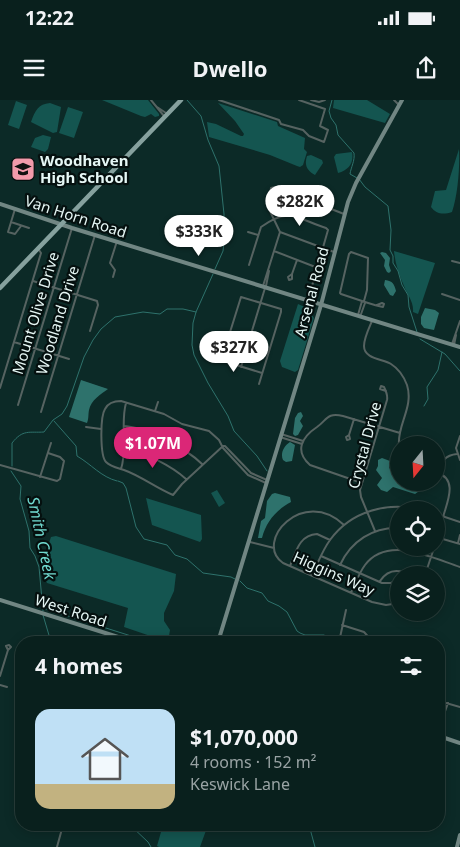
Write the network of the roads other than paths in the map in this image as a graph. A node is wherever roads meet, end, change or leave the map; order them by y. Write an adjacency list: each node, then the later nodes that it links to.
1 (151, 100): 9 (street)
2 (182, 100): 9 (main road)
3 (219, 100): 4 (street)
4 (299, 100)
5 (311, 100): 6 (street)
6 (325, 100)
7 (394, 100): 8 (street)
8 (401, 102): 12 (street, Arsenal Road)
9 (166, 116): 15 (main road)
10 (0, 204): 11 (street, Van Horn Road)
11 (15, 209): 14 (street); 15 (street, Van Horn Road)
12 (344, 214): 13 (street); 27 (street, Arsenal Road)
13 (274, 220): 20 (street); 22 (street); 25 (street)
14 (11, 222): 16 (street); 16 (street)
15 (61, 224): 18 (street, Van Horn Road); 24 (main road)
16 (21, 226): 17 (street)
17 (29, 228)
18 (72, 228): 21 (street, Van Horn Road); 39 (street, Mount Olive Drive)
19 (248, 232): 22 (street)
20 (280, 232): 25 (street); 26 (street)
21 (95, 235): 23 (street, Van Horn Road); 41 (street, Woodland Drive)
22 (258, 235): 31 (street)
23 (117, 241): 34 (street); 37 (street, Van Horn Road)
24 (38, 248): 35 (street); 38 (main road)
25 (323, 249): 27 (street); 32 (street)
26 (274, 251): 28 (street); 37 (street)
27 (334, 252): 45 (street, Arsenal Road)
28 (297, 260): 32 (street); 33 (street)
29 (452, 261): 30 (street)
30 (460, 263)
31 (248, 265)
32 (318, 268): 36 (street)
33 (292, 274)
34 (113, 277)
35 (33, 281): 39 (street); 51 (street)
36 (312, 286)
37 (265, 287): 44 (street); 45 (street, Van Horn Road)
38 (0, 288)
39 (54, 288): 41 (street); 54 (street, Mount Olive Drive)
40 (442, 294): 42 (street)
41 (77, 295): 50 (street); 55 (street, Woodland Drive)
42 (460, 300)
43 (364, 301): 43 (street); 46 (street); 47 (street)
44 (261, 303): 58 (street); 59 (street); 60 (street)
45 (321, 305): 47 (street, Van Horn Road); 76 (street, Arsenal Road)
46 (377, 306)
47 (359, 317): 48 (street, Van Horn Road)
48 (372, 321): 52 (street, Van Horn Road); 74 (street)
49 (460, 321): 52 (street)
50 (90, 331)
51 (14, 342): 54 (street); 62 (street)
52 (453, 345): 53 (street, Van Horn Road)
53 (460, 347)
54 (36, 348): 55 (street); 66 (street, Mount Olive Drive)
55 (58, 355): 57 (street); 68 (street, Woodland Drive)
56 (210, 357): 58 (street)
57 (70, 359)
58 (221, 361): 59 (street)
59 (242, 367): 60 (street)
60 (262, 373): 61 (street)
61 (259, 384)
62 (0, 388)
63 (386, 391): 71 (street, Crystal Drive)
64 (126, 402): 67 (street); 70 (street); 73 (street)
65 (158, 402): 67 (street)
66 (18, 405)
67 (155, 411): 81 (street)
68 (41, 412)
69 (354, 419): 71 (street); 75 (street); 79 (street)
70 (124, 426): 82 (street); 88 (street)
71 (379, 426): 74 (street); 94 (street, Crystal Drive)
72 (86, 427): 73 (street)
73 (102, 428): 89 (street)
74 (400, 433): 77 (street)
75 (349, 435)
76 (281, 436): 79 (street); 93 (street, Arsenal Road)
77 (400, 436)
78 (460, 436): 84 (street)
79 (302, 442): 94 (street)
80 (51, 443): 83 (street)
81 (223, 446): 88 (street); 93 (street)
82 (124, 449): 89 (street); 92 (street)
83 (48, 452): 90 (street); 90 (street)
84 (457, 454): 85 (street); 86 (street)
85 (445, 458)
86 (460, 460)
87 (0, 464): 90 (street)
88 (202, 465): 92 (street)
89 (121, 469): 92 (street)
90 (40, 477)
91 (445, 477): 96 (street)
92 (186, 479)
93 (267, 481): 106 (street, Arsenal Road)
94 (362, 483): 97 (street, Crystal Drive)
95 (390, 507): 97 (street)
96 (445, 509)
97 (367, 512): 100 (street); 102 (street, Crystal Drive)
98 (445, 517): 99 (street)
99 (460, 522)
100 (344, 525): 104 (street); 108 (street, Higgins Way)
101 (390, 529): 102 (street)
102 (375, 531): 111 (street)
103 (460, 535): 107 (street)
104 (330, 540): 109 (street); 112 (street)
105 (445, 540): 107 (street)
106 (249, 542): 108 (street); 126 (street, Arsenal Road)
107 (459, 544)
108 (274, 548): 112 (street, Higgins Way)
109 (321, 556): 111 (street); 117 (street)
110 (430, 558): 113 (street); 114 (street); 116 (street)
111 (340, 565): 116 (street)
112 (290, 566): 117 (street, Higgins Way)
113 (428, 566)
114 (460, 567)
115 (390, 572): 118 (street)
116 (360, 573): 118 (street); 120 (street)
117 (312, 576): 120 (street, Higgins Way)
118 (380, 582): 119 (street)
119 (390, 583)
120 (351, 593): 122 (street, Higgins Way)
121 (0, 600): 125 (street, West Road)
122 (390, 604)
123 (346, 610): 124 (street)
124 (342, 625): 127 (street); 128 (street)
125 (107, 636)
126 (220, 636)
127 (340, 636)
128 (368, 636)
129 (8, 650): 130 (street)
130 (0, 676)
131 (0, 685): 132 (street)
132 (7, 688)
133 (445, 702): 134 (street)
134 (448, 703): 135 (street); 136 (street)
135 (460, 707)
136 (445, 711)
137 (445, 738): 138 (street)
138 (460, 743)
139 (61, 831): 141 (street)
140 (460, 835): 142 (street)
141 (56, 847)
142 (457, 847)

